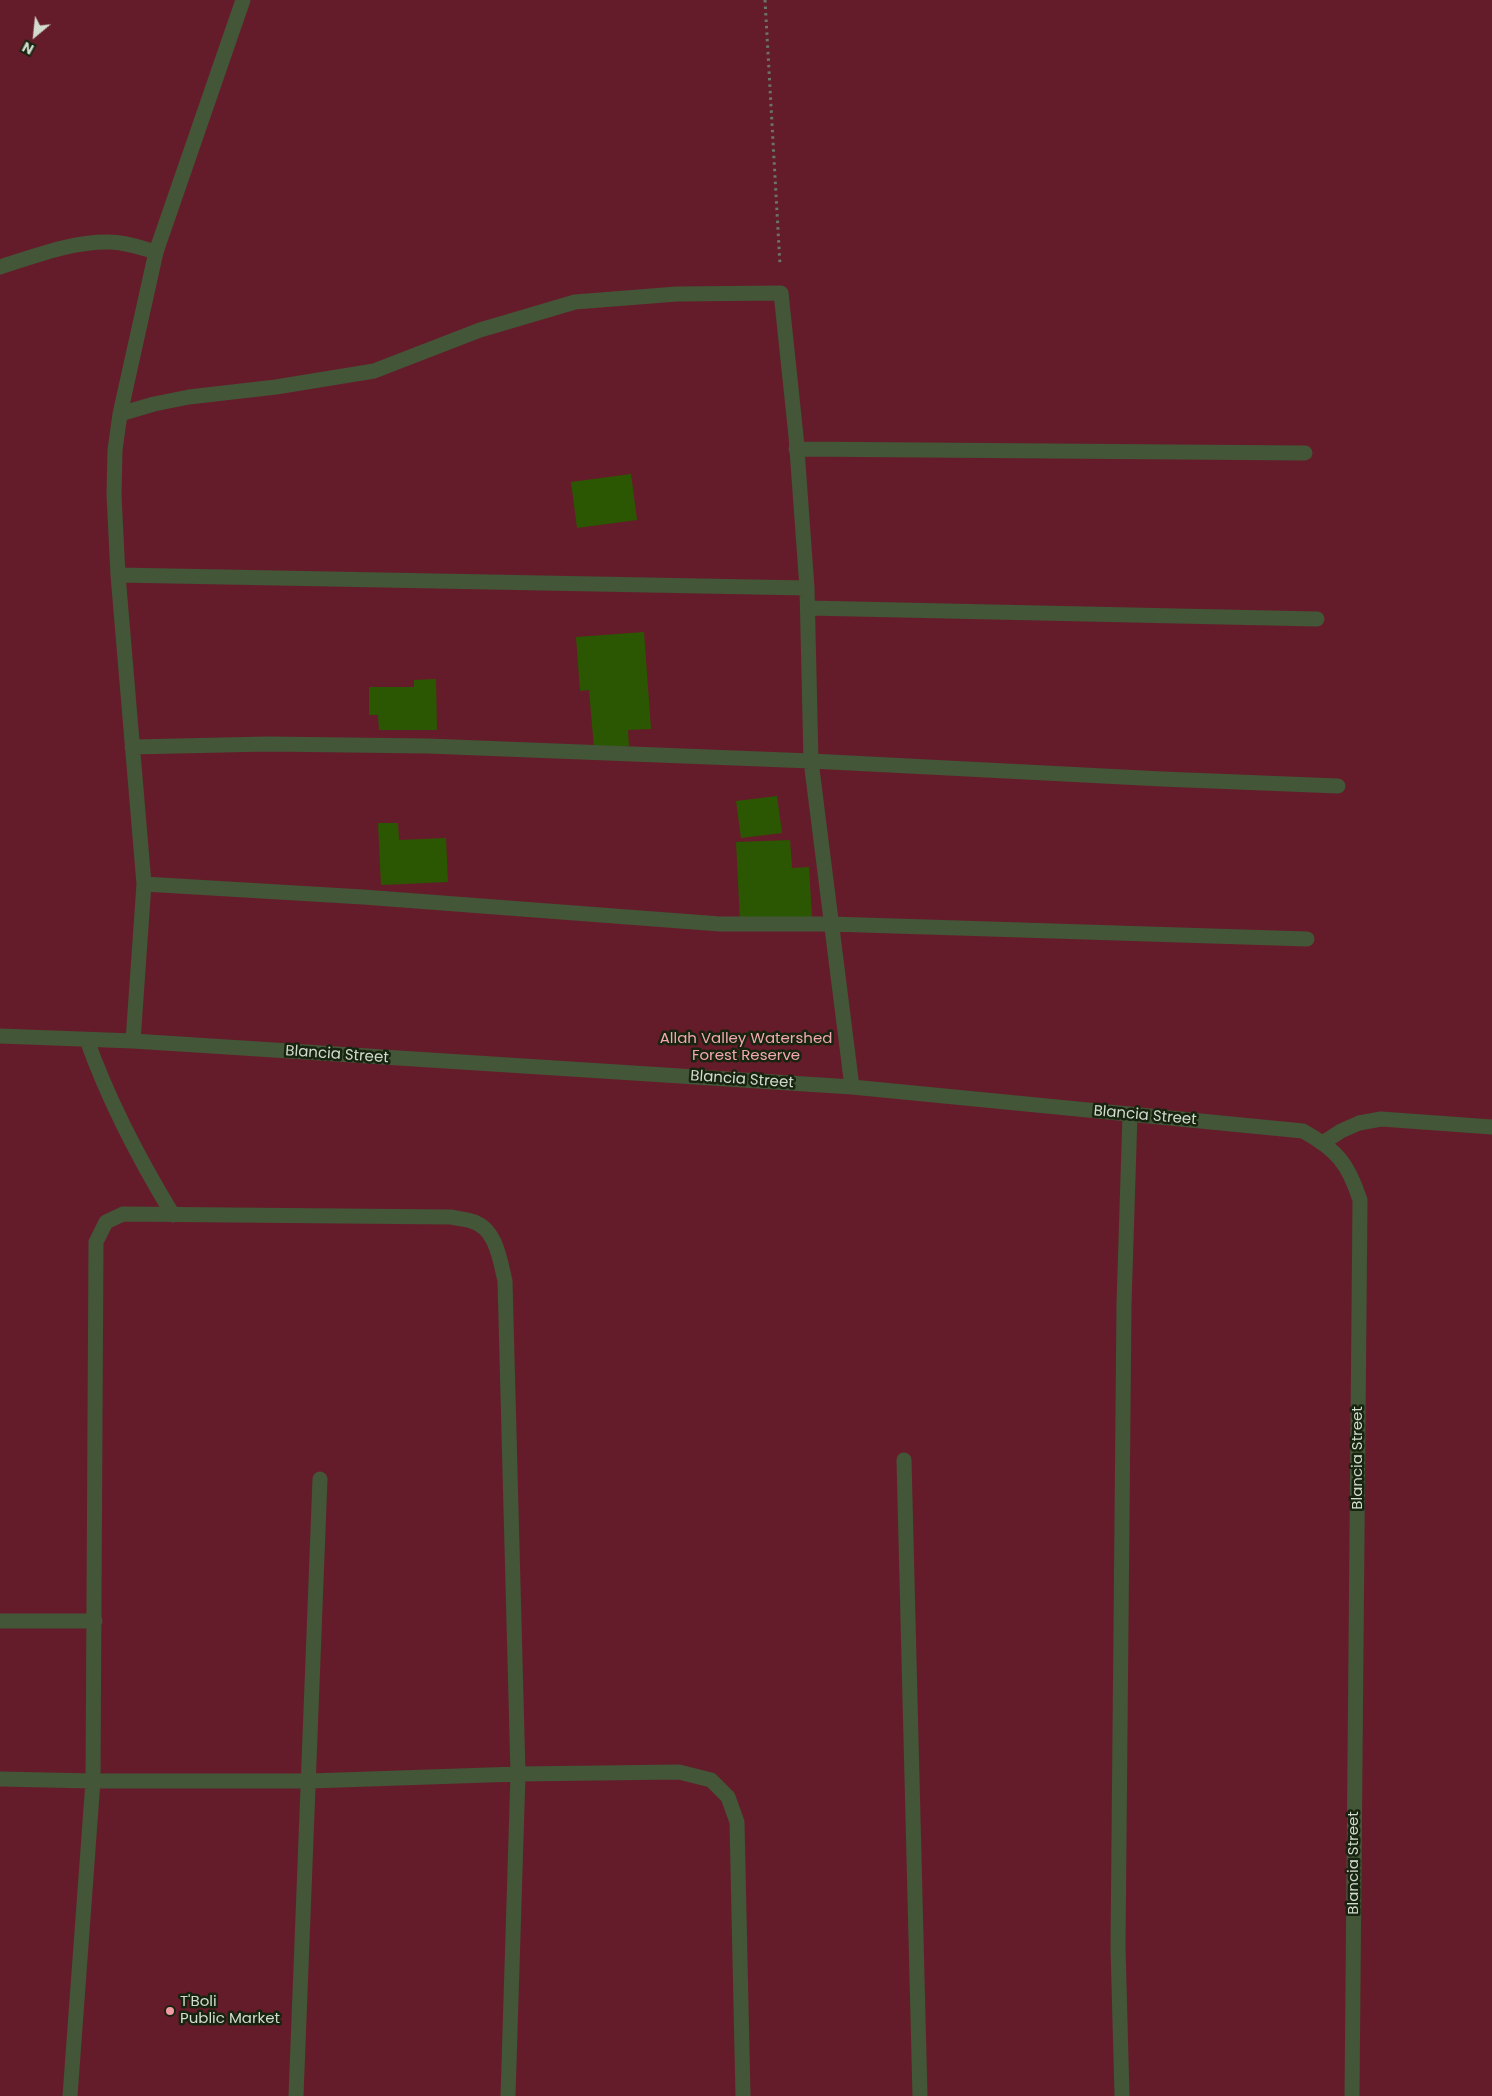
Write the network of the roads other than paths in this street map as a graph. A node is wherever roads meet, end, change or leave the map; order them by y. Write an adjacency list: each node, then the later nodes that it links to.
1 (243, 0): 2 (street)
2 (156, 252): 3 (street); 4 (street)
3 (0, 267)
4 (120, 414): 5 (street); 7 (street)
5 (796, 449): 6 (street); 8 (street)
6 (1305, 452)
7 (118, 575): 8 (street); 11 (street)
8 (807, 588): 9 (street)
9 (808, 608): 10 (street); 12 (street)
10 (1317, 619)
11 (132, 747): 12 (street); 14 (street)
12 (811, 760): 13 (street); 15 (street)
13 (1338, 786)
14 (144, 884): 15 (street); 19 (street)
15 (831, 924): 16 (street); 20 (street)
16 (1307, 939)
17 (0, 1036): 18 (street, Blancia Street)
18 (87, 1040): 19 (street, Blancia Street); 24 (street)
19 (133, 1042): 20 (street, Blancia Street)
20 (852, 1088): 21 (street, Blancia Street)
21 (1130, 1114): 23 (street, Blancia Street); 38 (street)
22 (1492, 1127): 23 (street)
23 (1324, 1142): 39 (street, Blancia Street)
24 (173, 1214): 28 (street); 29 (street)
25 (904, 1460): 37 (street)
26 (320, 1479): 32 (street)
27 (0, 1621): 28 (street)
28 (95, 1621): 31 (street)
29 (518, 1774): 32 (street); 35 (street); 36 (street)
30 (0, 1779): 31 (street)
31 (92, 1781): 32 (street); 33 (street)
32 (310, 1781): 34 (street)
33 (70, 2096)
34 (296, 2096)
35 (508, 2096)
36 (743, 2096)
37 (920, 2096)
38 (1122, 2096)
39 (1352, 2096)

